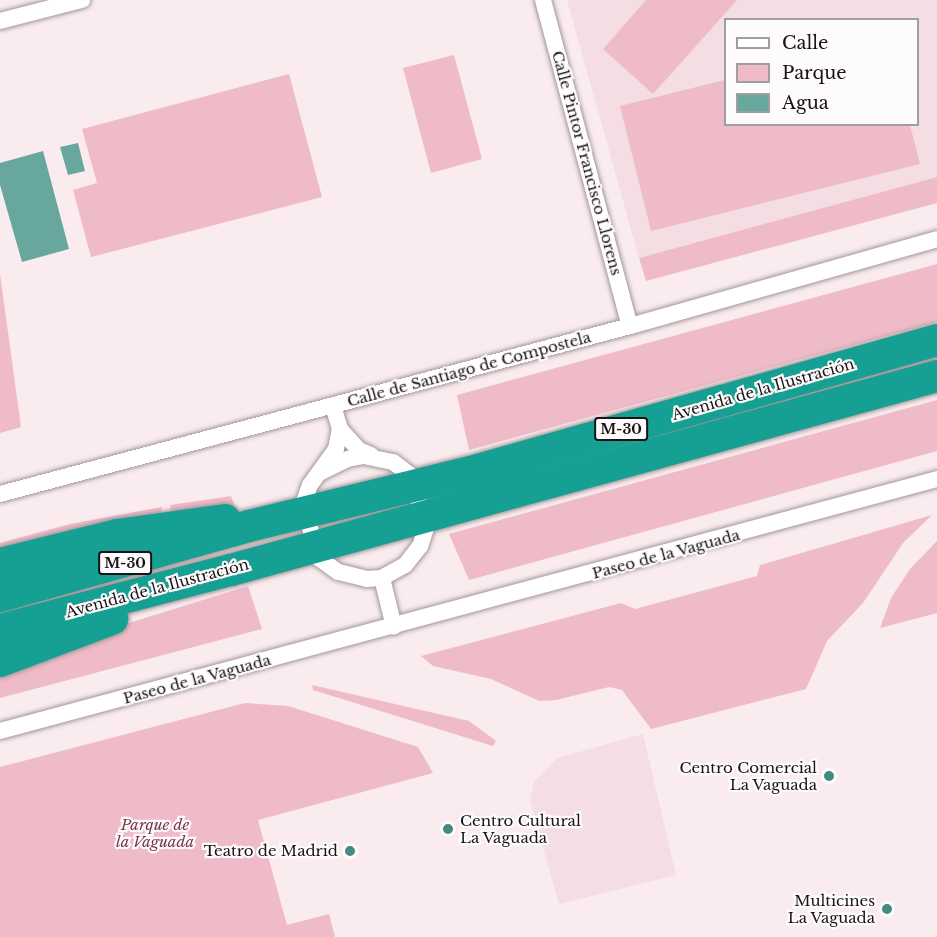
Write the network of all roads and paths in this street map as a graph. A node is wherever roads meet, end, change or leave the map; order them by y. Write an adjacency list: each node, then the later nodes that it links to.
1 (82, 0): 3 (street)
2 (543, 0): 5 (street, Calle Pintor Francisco Llorens)
3 (0, 21)
4 (937, 239): 5 (street, Calle de Santiago de Compostela)
5 (630, 326): 8 (street, Calle de Santiago de Compostela)
6 (937, 340): 13 (highway, Avenida de la Ilustración / M-30)
7 (937, 376): 16 (highway, Avenida de la Ilustración / M-30)
8 (333, 406): 9 (street); 14 (street, Calle de Santiago de Compostela)
9 (340, 429): 10 (street); 11 (street)
10 (378, 457): 11 (street); 13 (street)
11 (321, 472): 15 (street)
12 (937, 479): 23 (street, Paseo de la Vaguada)
13 (416, 484): 15 (highway, Avenida de la Ilustración / M-30); 16 (street)
14 (0, 494)
15 (304, 515): 17 (highway, Avenida de la Ilustración / M-30); 18 (street)
16 (426, 516): 18 (highway, Avenida de la Ilustración / M-30); 21 (street)
17 (249, 526): 19 (highway); 22 (highway, Avenida de la Ilustración / M-30)
18 (314, 548): 20 (highway, Avenida de la Ilustración / M-30); 21 (street)
19 (0, 564)
20 (231, 570): 24 (highway, Avenida de la Ilustración / M-30); 25 (highway)
21 (382, 578): 23 (street)
22 (0, 596)
23 (394, 627): 26 (street, Paseo de la Vaguada)
24 (0, 630)
25 (0, 661)
26 (0, 731)

